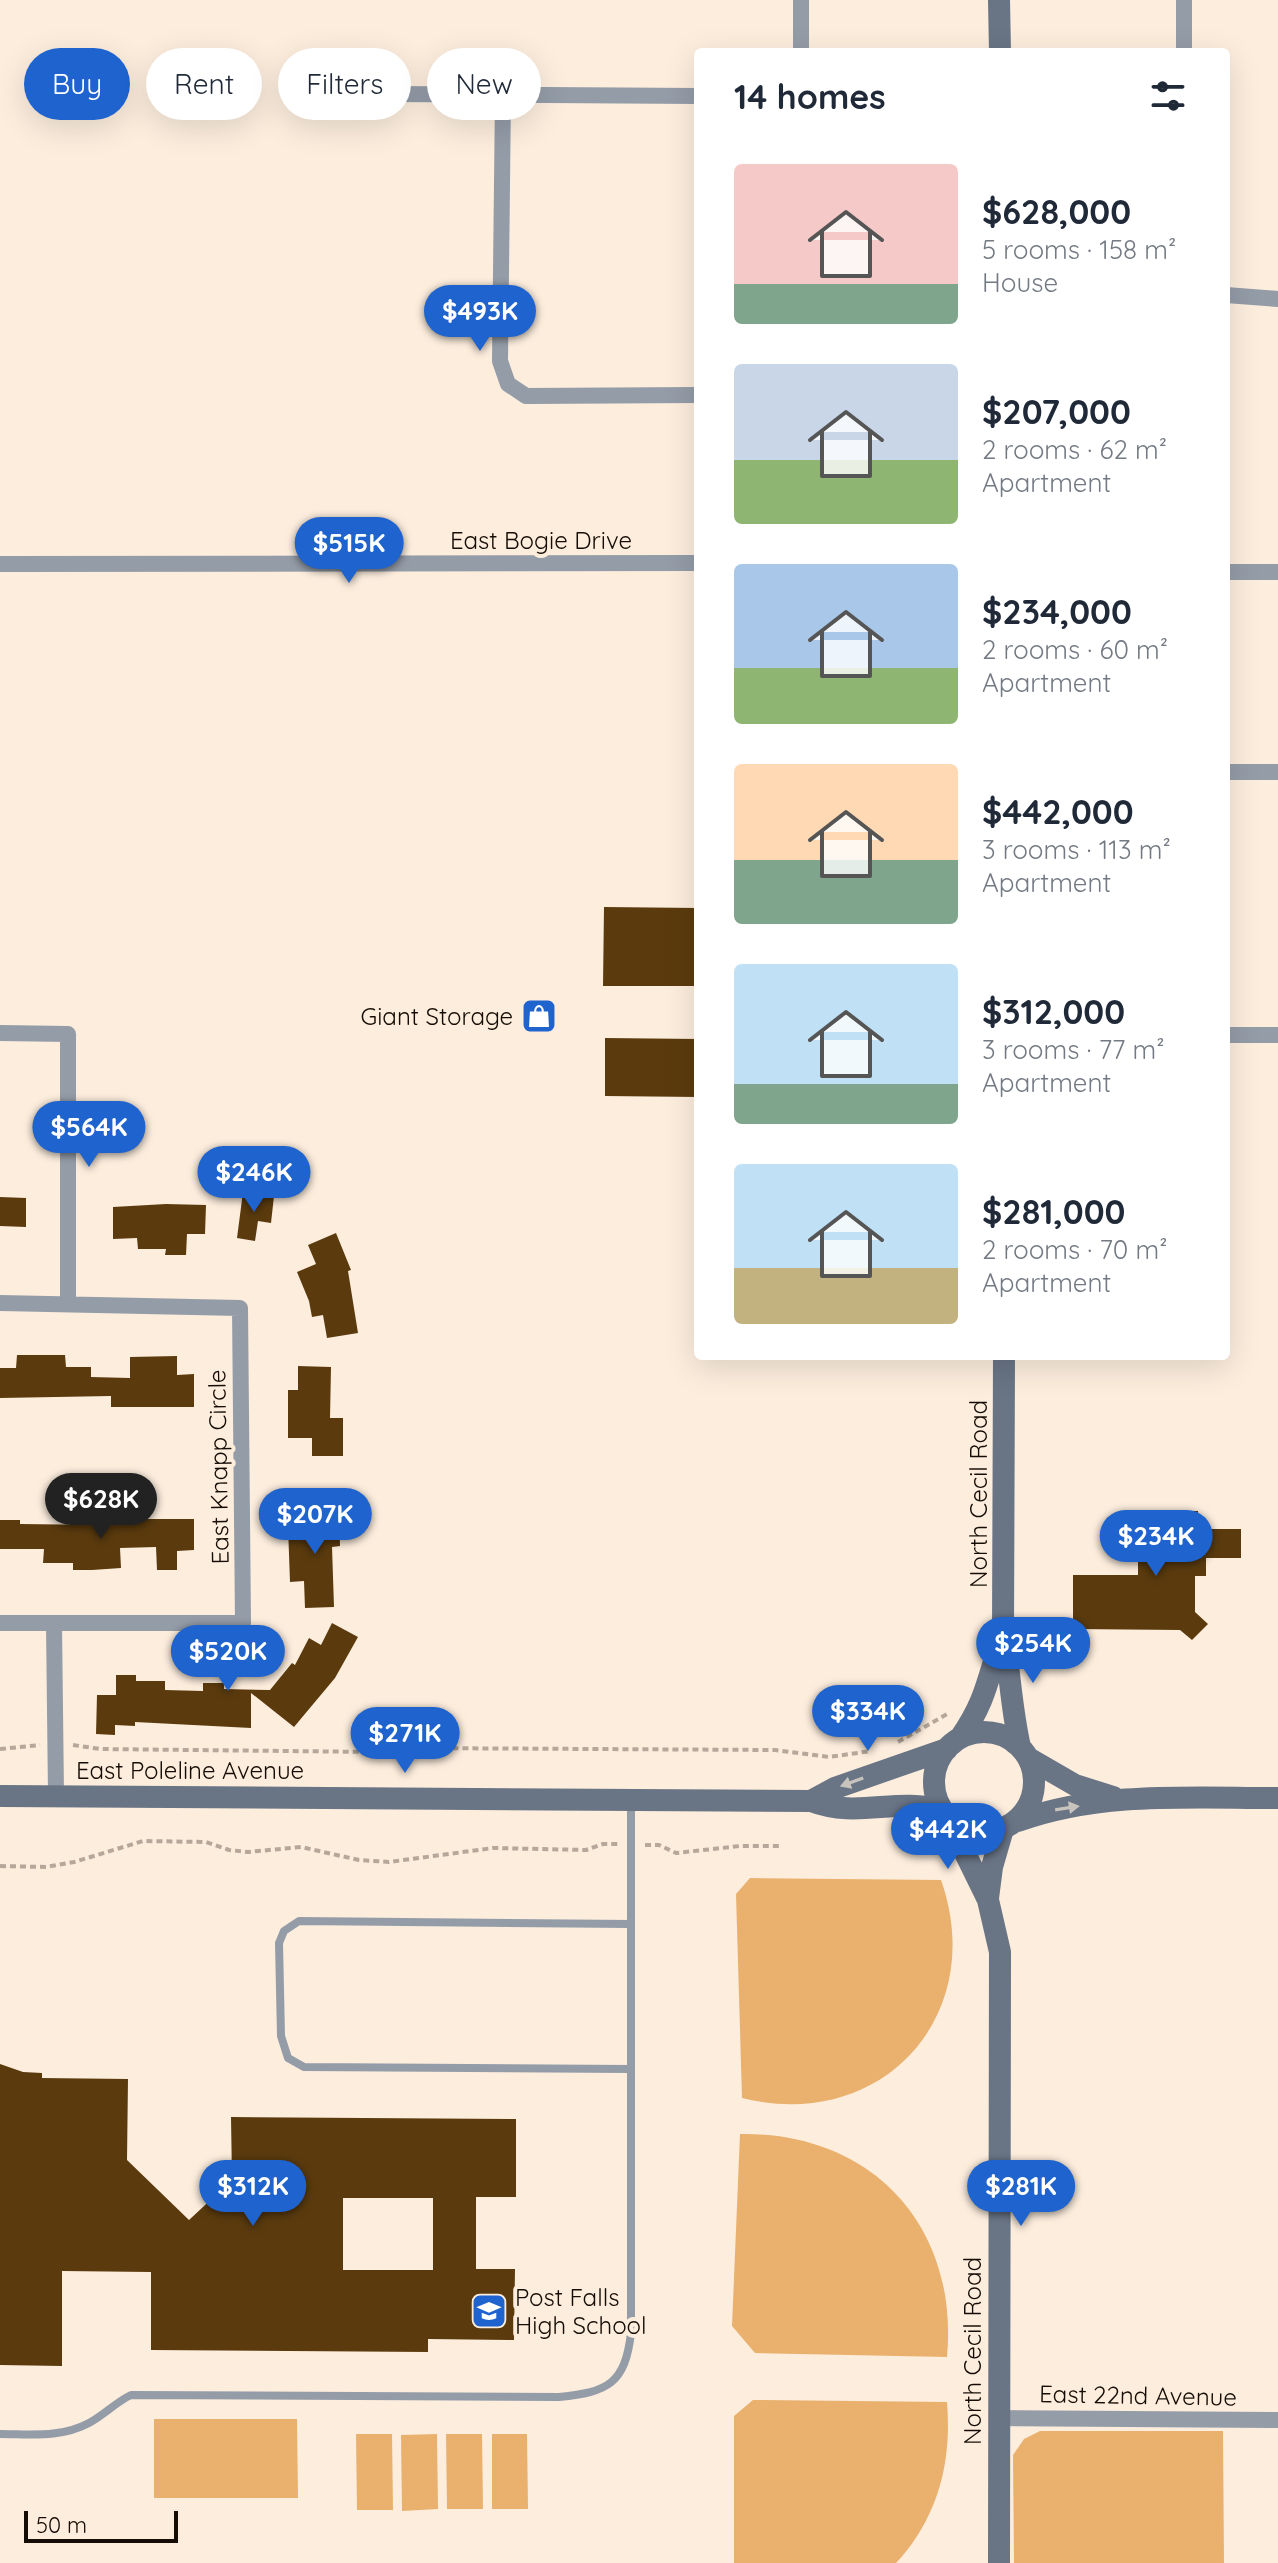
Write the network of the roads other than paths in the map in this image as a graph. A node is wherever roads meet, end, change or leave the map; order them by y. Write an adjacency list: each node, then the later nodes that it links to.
1 (801, 0): 4 (street)
2 (999, 0): 5 (main road)
3 (1184, 0): 6 (street)
4 (801, 48)
5 (1000, 48)
6 (1184, 48)
7 (541, 95): 8 (street)
8 (694, 96)
9 (503, 120): 12 (street)
10 (1230, 295): 11 (street)
11 (1278, 299)
12 (694, 395)
13 (694, 563): 14 (street, East Bogie Drive)
14 (0, 564)
15 (1230, 572): 16 (street)
16 (1278, 572)
17 (1230, 772): 18 (street)
18 (1278, 772)
19 (0, 1033): 22 (street)
20 (1230, 1035): 21 (street)
21 (1278, 1035)
22 (68, 1302): 23 (street, East Knapp Circle); 26 (street, East Knapp Circle)
23 (0, 1303)
24 (1004, 1360): 27 (main road, North Cecil Road)
25 (0, 1623): 26 (street, East Knapp Circle)
26 (54, 1624): 30 (street)
27 (1003, 1632): 28 (main road, North Cecil Road); 29 (main road, North Cecil Road)
28 (953, 1744): 29 (main road); 35 (main road, East Poleline Avenue, one-way to 35); 36 (main road)
29 (1025, 1753): 32 (main road); 37 (main road)
30 (56, 1795): 31 (main road, East Poleline Avenue); 34 (main road, East Poleline Avenue)
31 (0, 1796)
32 (1118, 1798): 33 (main road); 37 (main road, one-way to 32)
33 (1278, 1798)
34 (631, 1800): 35 (main road, East Poleline Avenue); 39 (lane)
35 (811, 1801): 36 (main road, East Poleline Avenue)
36 (948, 1816): 37 (main road); 38 (main road, North Cecil Road)
37 (1010, 1825): 38 (main road, North Cecil Road)
38 (988, 1900): 41 (main road, North Cecil Road)
39 (631, 1924): 40 (lane); 40 (lane)
40 (631, 2069): 43 (lane)
41 (998, 2418): 42 (street, East 22nd Avenue); 44 (main road, North Cecil Road)
42 (1278, 2420)
43 (0, 2434)
44 (999, 2563)

